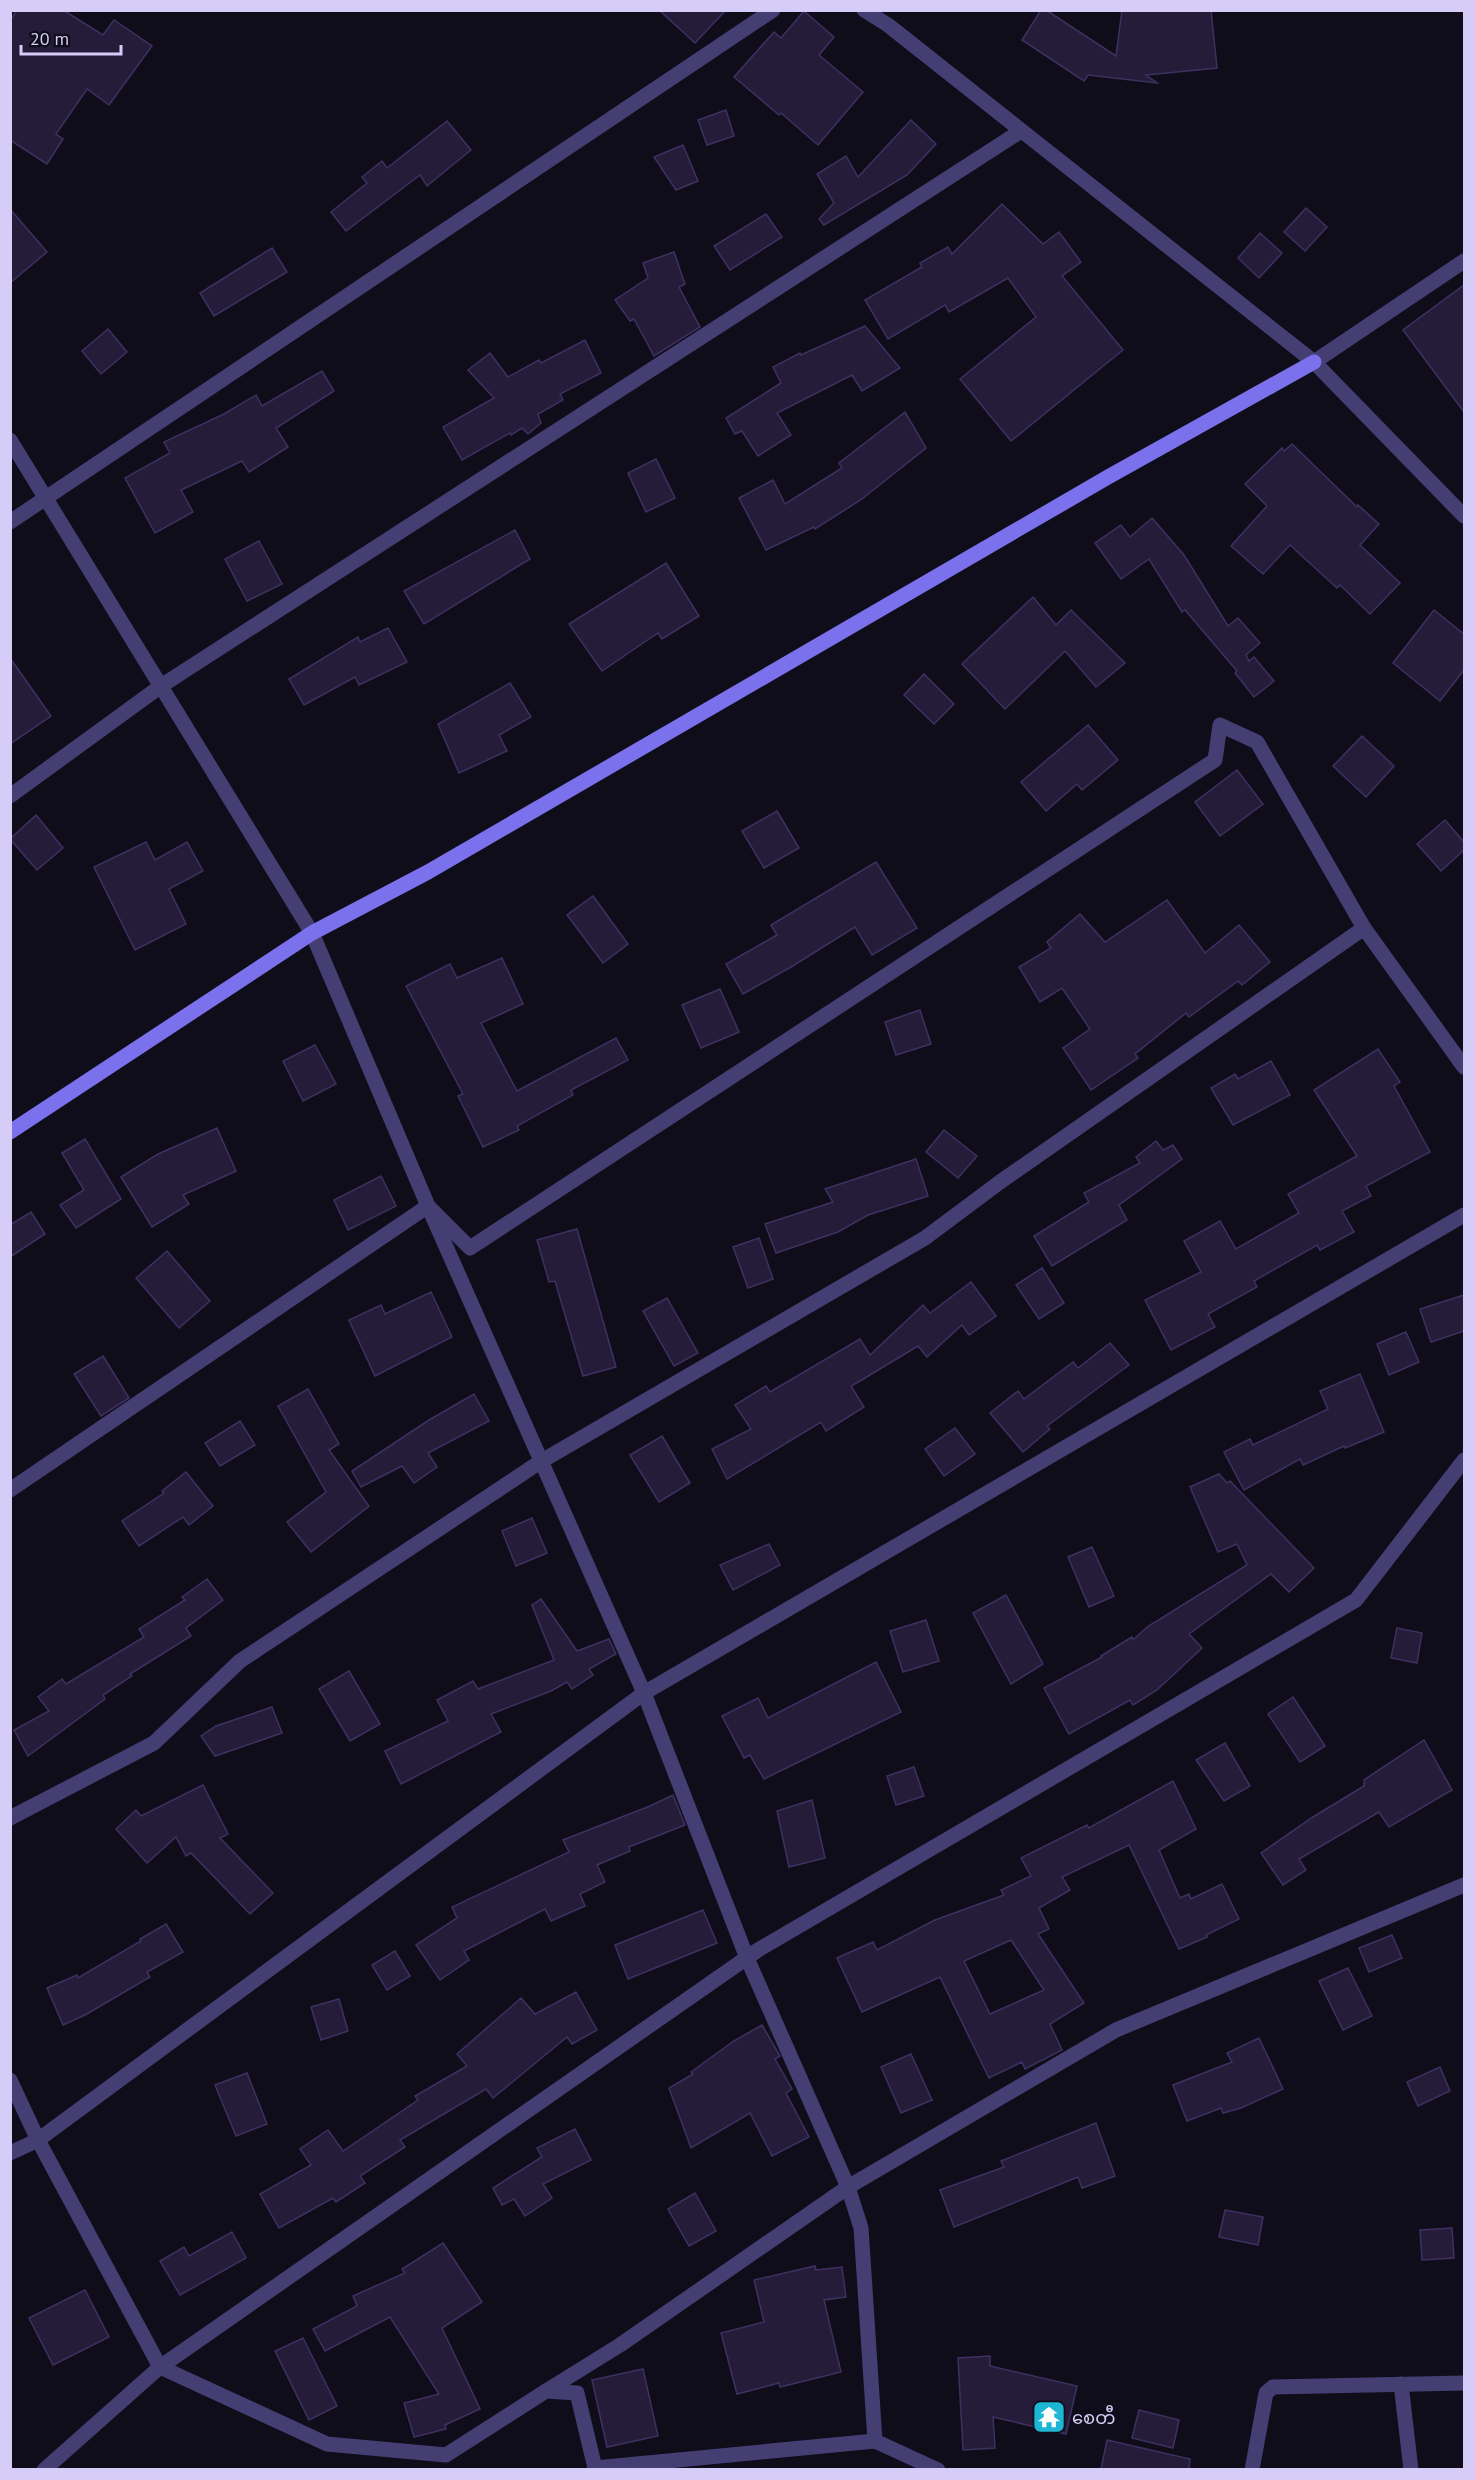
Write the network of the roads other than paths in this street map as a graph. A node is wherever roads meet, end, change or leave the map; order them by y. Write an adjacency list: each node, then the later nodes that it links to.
1 (773, 10): 7 (street)
2 (864, 10): 3 (street)
3 (1021, 131): 5 (street); 10 (street)
4 (1464, 261): 5 (street)
5 (1314, 362): 8 (street); 13 (street)
6 (10, 440): 7 (street)
7 (45, 497): 9 (street); 10 (street)
8 (1464, 516)
9 (10, 522)
10 (161, 686): 11 (street); 13 (street)
11 (10, 796)
12 (1365, 928): 14 (street); 16 (street); 19 (street)
13 (312, 933): 15 (street); 16 (street)
14 (1464, 1067)
15 (10, 1132)
16 (428, 1206): 19 (street); 20 (street)
17 (1464, 1215): 21 (street)
18 (1464, 1460): 24 (street)
19 (540, 1461): 21 (street); 22 (street)
20 (10, 1490)
21 (644, 1693): 24 (street); 26 (street)
22 (10, 1818)
23 (1464, 1885): 28 (street)
24 (747, 1958): 28 (street); 29 (street)
25 (10, 2080): 26 (street)
26 (38, 2140): 27 (street); 29 (street)
27 (10, 2153)
28 (848, 2187): 32 (street); 33 (street)
29 (160, 2367): 32 (street); 34 (street)
30 (1464, 2383): 31 (street)
31 (1401, 2384): 36 (street); 37 (street)
32 (546, 2391): 33 (street)
33 (875, 2441): 35 (street)
34 (44, 2469)
35 (938, 2469)
36 (1252, 2469)
37 (1410, 2469)

